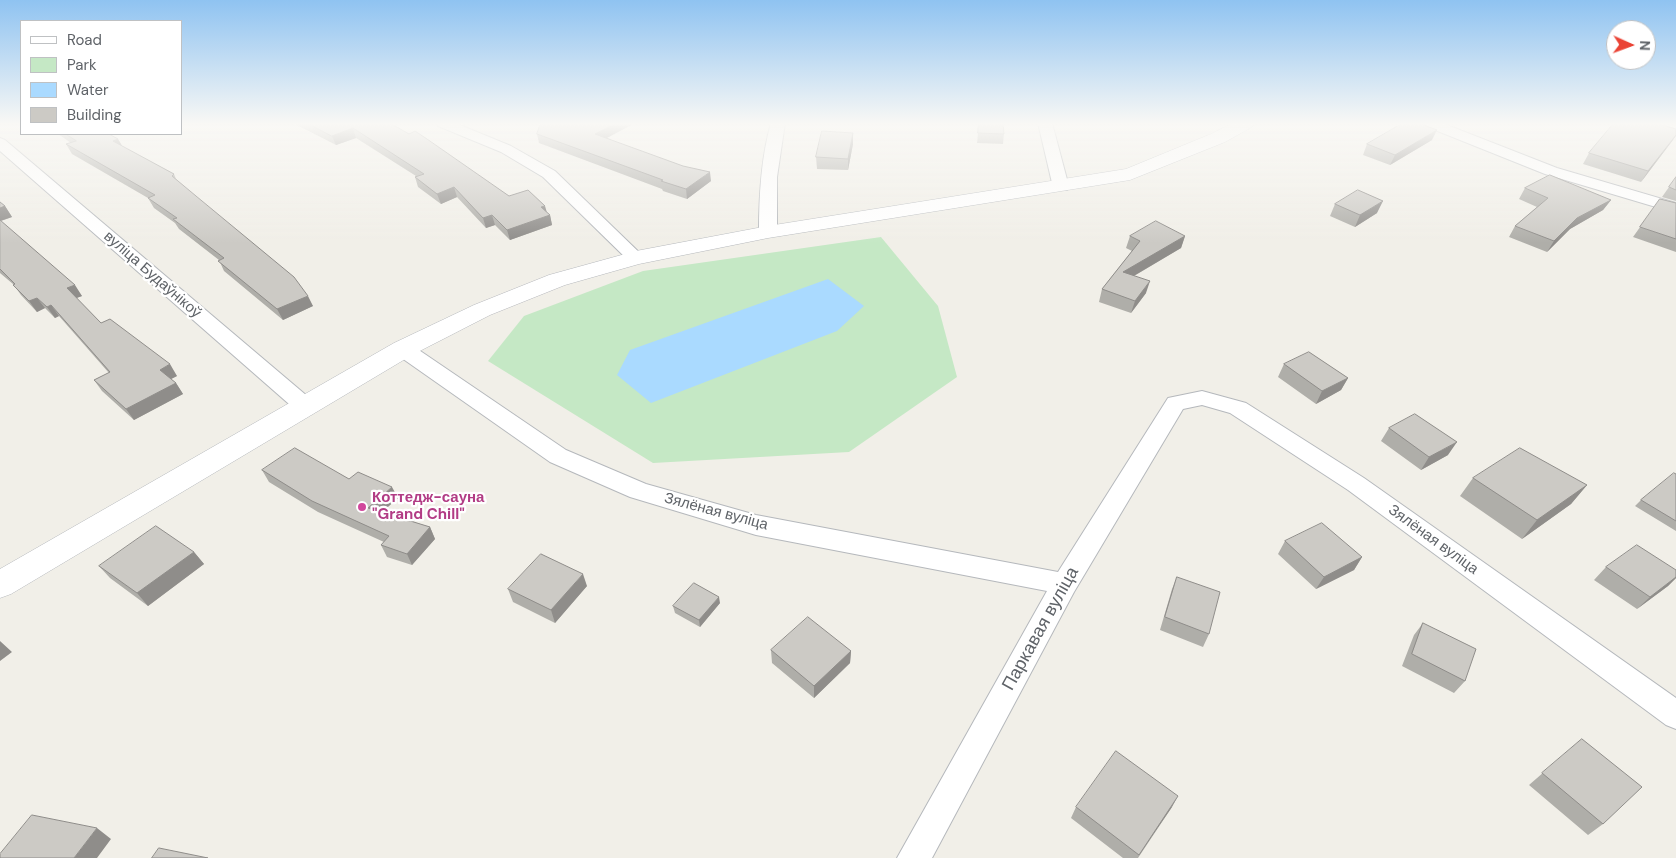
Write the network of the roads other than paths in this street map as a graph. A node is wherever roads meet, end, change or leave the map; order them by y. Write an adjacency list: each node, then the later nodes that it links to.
1 (24, 163): 13 (street, вуліца Будаўнікоў)
2 (530, 163): 10 (street)
3 (771, 163): 9 (street)
4 (1055, 163): 7 (street)
5 (1157, 163): 7 (street)
6 (1531, 163): 8 (street)
7 (1061, 187): 9 (street)
8 (1676, 208)
9 (768, 232): 10 (street)
10 (636, 258): 11 (street)
11 (403, 349): 13 (street); 14 (street, Зялёная вуліца)
12 (1176, 403): 14 (street, Паркавая вуліца); 16 (street, Зялёная вуліца)
13 (305, 406): 15 (street)
14 (1065, 584): 17 (street, Паркавая вуліца)
15 (0, 585)
16 (1676, 715)
17 (914, 858)

